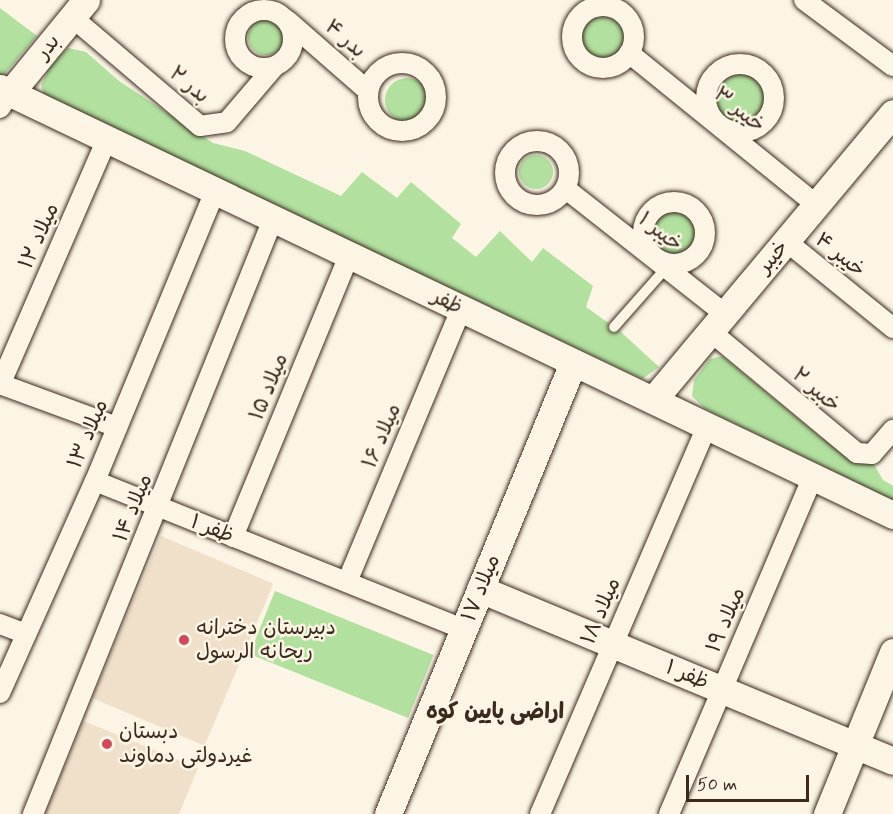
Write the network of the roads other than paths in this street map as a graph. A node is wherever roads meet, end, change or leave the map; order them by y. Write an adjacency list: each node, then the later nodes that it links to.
1 (264, 0): 4 (street, بدر ۴)
2 (804, 0): 6 (street)
3 (79, 8): 7 (street, بدر ۲); 9 (street, بدر)
4 (282, 16): 7 (street); 7 (street); 8 (street, بدر ۴)
5 (629, 54): 14 (street, خیبر ۳)
6 (893, 66)
7 (273, 67)
8 (368, 91)
9 (4, 97): 11 (street, ظفر)
10 (888, 129): 14 (street, خیبر)
11 (107, 139): 13 (street, ظفر); 24 (street, میلاد ۱۲)
12 (566, 189): 18 (street, خیبر ۱)
13 (215, 191): 15 (street, ظفر); 27 (street, میلاد ۱۳)
14 (818, 206): 16 (street, خیبر)
15 (273, 219): 17 (street, ظفر); 31 (street, میلاد ۱۴)
16 (786, 241): 20 (street, خیبر); 22 (street, خیبر ۴)
17 (349, 255): 19 (street, ظفر); 33 (street, میلاد ۱۵)
18 (659, 262): 20 (street, خیبر ۱); 21 (lane)
19 (461, 309): 23 (street, ظفر); 34 (street, میلاد ۱۶)
20 (717, 323): 25 (street, خیبر); 28 (street, خبیر ۲)
21 (614, 327)
22 (893, 328)
23 (573, 362): 25 (street, ظفر); 35 (street, میلاد ۱۷)
24 (0, 384): 27 (street)
25 (653, 400): 26 (street, ظفر)
26 (706, 426): 29 (street, ظفر); 39 (street, میلاد ۱۸)
27 (117, 428): 30 (street, میلاد ۱۳)
28 (893, 430)
29 (813, 477): 32 (street, ظفر); 41 (street, میلاد ۱۹)
30 (95, 481): 31 (street, ظفر ۱); 38 (street, میلاد ۱۳)
31 (159, 507): 33 (street, ظفر ۱); 45 (street, میلاد ۱۴)
32 (893, 515)
33 (233, 537): 34 (street, ظفر ۱)
34 (347, 582): 37 (street, ظفر ۱)
35 (480, 588): 37 (street, میلاد ۱۷); 39 (street, ظفر ۱)
36 (0, 624): 38 (street)
37 (464, 629): 46 (street, میلاد ۱۷)
38 (26, 634): 42 (street, میلاد ۱۳)
39 (613, 644): 41 (street, ظفر ۱); 47 (street, میلاد ۱۸)
40 (893, 652): 43 (street)
41 (722, 690): 43 (street, ظفر ۱); 48 (street, میلاد ۱۹)
42 (0, 693)
43 (855, 745): 44 (street, ظفر ۱); 49 (street)
44 (893, 760)
45 (33, 814)
46 (388, 814)
47 (540, 814)
48 (669, 814)
49 (827, 814)

